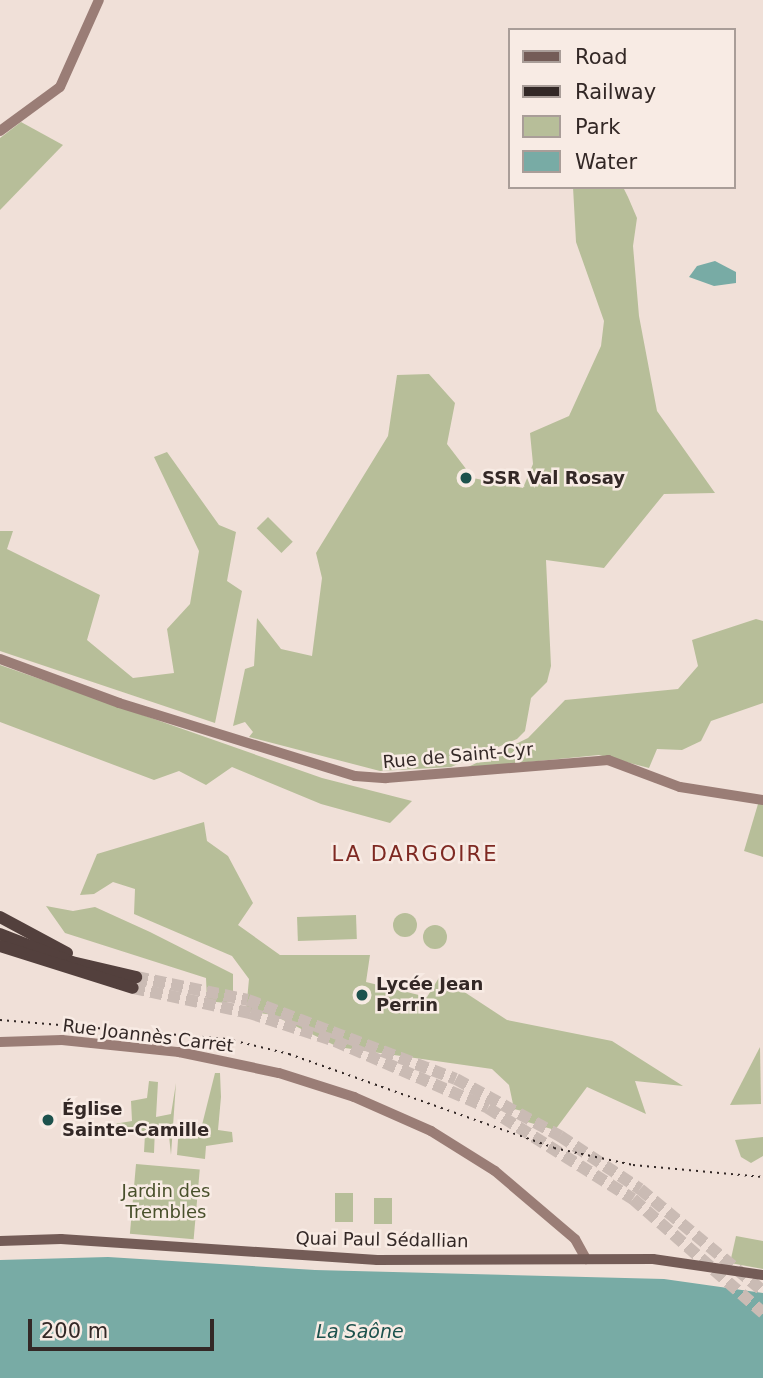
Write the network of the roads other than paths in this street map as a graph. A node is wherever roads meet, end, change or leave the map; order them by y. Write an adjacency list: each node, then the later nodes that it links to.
1 (99, 0): 2 (main road)
2 (0, 131)
3 (0, 659): 4 (main road, Rue de Saint-Cyr)
4 (763, 800)
5 (1, 918): 10 (highway)
6 (0, 934): 10 (highway)
7 (0, 946): 9 (highway)
8 (0, 953): 9 (highway)
9 (86, 975): 10 (highway)
10 (132, 980)
11 (0, 1042): 13 (main road, Rue Joannès Carret)
12 (0, 1241): 14 (main road, Quai Paul Sédallian)
13 (577, 1244): 14 (main road); 15 (main road, Rue Joannès Carret)
14 (574, 1259): 15 (main road, Quai Paul Sédallian)
15 (586, 1259): 16 (main road, Quai Paul Sédallian)
16 (763, 1275)

